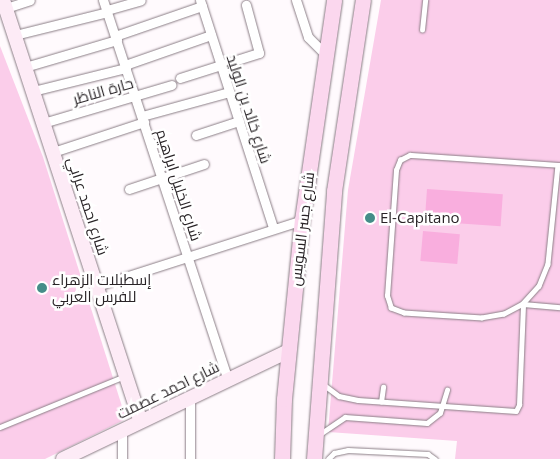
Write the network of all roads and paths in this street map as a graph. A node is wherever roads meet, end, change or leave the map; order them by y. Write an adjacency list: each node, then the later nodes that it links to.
1 (30, 0): 9 (street)
2 (104, 0): 11 (street, شارع الخليل ابراهيم)
3 (141, 0): 11 (street)
4 (296, 0): 16 (street)
5 (334, 0): 16 (main road, شارع جسر السويس)
6 (363, 0): 42 (main road, شارع جسر السويس)
7 (425, 0): 12 (lane)
8 (201, 3): 14 (street, شارع خالد بن الوليد); 15 (street)
9 (4, 4): 13 (street, شارع احمد عرابي)
10 (246, 5): 17 (street)
11 (107, 11): 13 (street); 15 (street, شارع الخليل ابراهيم)
12 (422, 30)
13 (15, 35): 19 (street, شارع احمد عرابي)
14 (211, 35): 17 (street, شارع خالد بن الوليد); 18 (street)
15 (116, 38): 18 (street, شارع الخليل ابراهيم); 19 (street)
16 (324, 53): 34 (main road, شارع جسر السويس)
17 (221, 65): 20 (street); 23 (street, شارع خالد بن الوليد)
18 (125, 66): 22 (street); 24 (street, شارع الخليل ابراهيم)
19 (25, 67): 22 (street, شارع احمد عرابي)
20 (180, 78)
21 (171, 85): 24 (street, حارة الناظر)
22 (33, 92): 27 (street, شارع احمد عرابي)
23 (229, 92): 25 (street); 26 (street, شارع خالد بن الوليد)
24 (135, 96): 25 (street, شارع الخليل ابراهيم); 27 (street, حارة الناظر)
25 (143, 119): 29 (street); 32 (street, شارع الخليل ابراهيم)
26 (239, 121): 28 (street); 35 (street, شارع خالد بن الوليد)
27 (43, 123): 29 (street, شارع احمد عرابي)
28 (196, 135)
29 (53, 152): 37 (street, شارع احمد عرابي)
30 (204, 164): 32 (street)
31 (559, 165): 38 (lane); 38 (lane)
32 (162, 178): 33 (street); 36 (street, شارع الخليل ابراهيم)
33 (129, 189)
34 (302, 220): 35 (street); 40 (main road, شارع جسر السويس)
35 (273, 227): 36 (street)
36 (188, 256): 37 (street); 43 (street, شارع الخليل ابراهيم)
37 (97, 286): 41 (street, شارع احمد عرابي)
38 (524, 304): 39 (lane); 48 (lane)
39 (560, 307)
40 (288, 351): 43 (street, شارع احمد عصمت); 56 (main road, شارع جسر السويس)
41 (126, 375): 49 (street, شارع احمد عرابي); 50 (lane)
42 (320, 379): 47 (lane); 52 (main road, شارع جسر السويس)
43 (228, 380): 46 (street, شارع احمد عصمت)
44 (383, 387): 47 (lane)
45 (447, 390): 48 (lane)
46 (190, 398): 49 (street, شارع احمد عصمت); 55 (street)
47 (381, 402): 48 (lane)
48 (442, 408): 52 (lane)
49 (141, 422): 51 (street, شارع احمد عصمت)
50 (0, 427)
51 (122, 430): 53 (street, شارع احمد عصمت); 54 (street)
52 (316, 438): 57 (main road, شارع جسر السويس)
53 (63, 459)
54 (122, 459)
55 (190, 459)
56 (282, 459)
57 (314, 459)
58 (328, 459): 59 (lane)
59 (435, 459)

